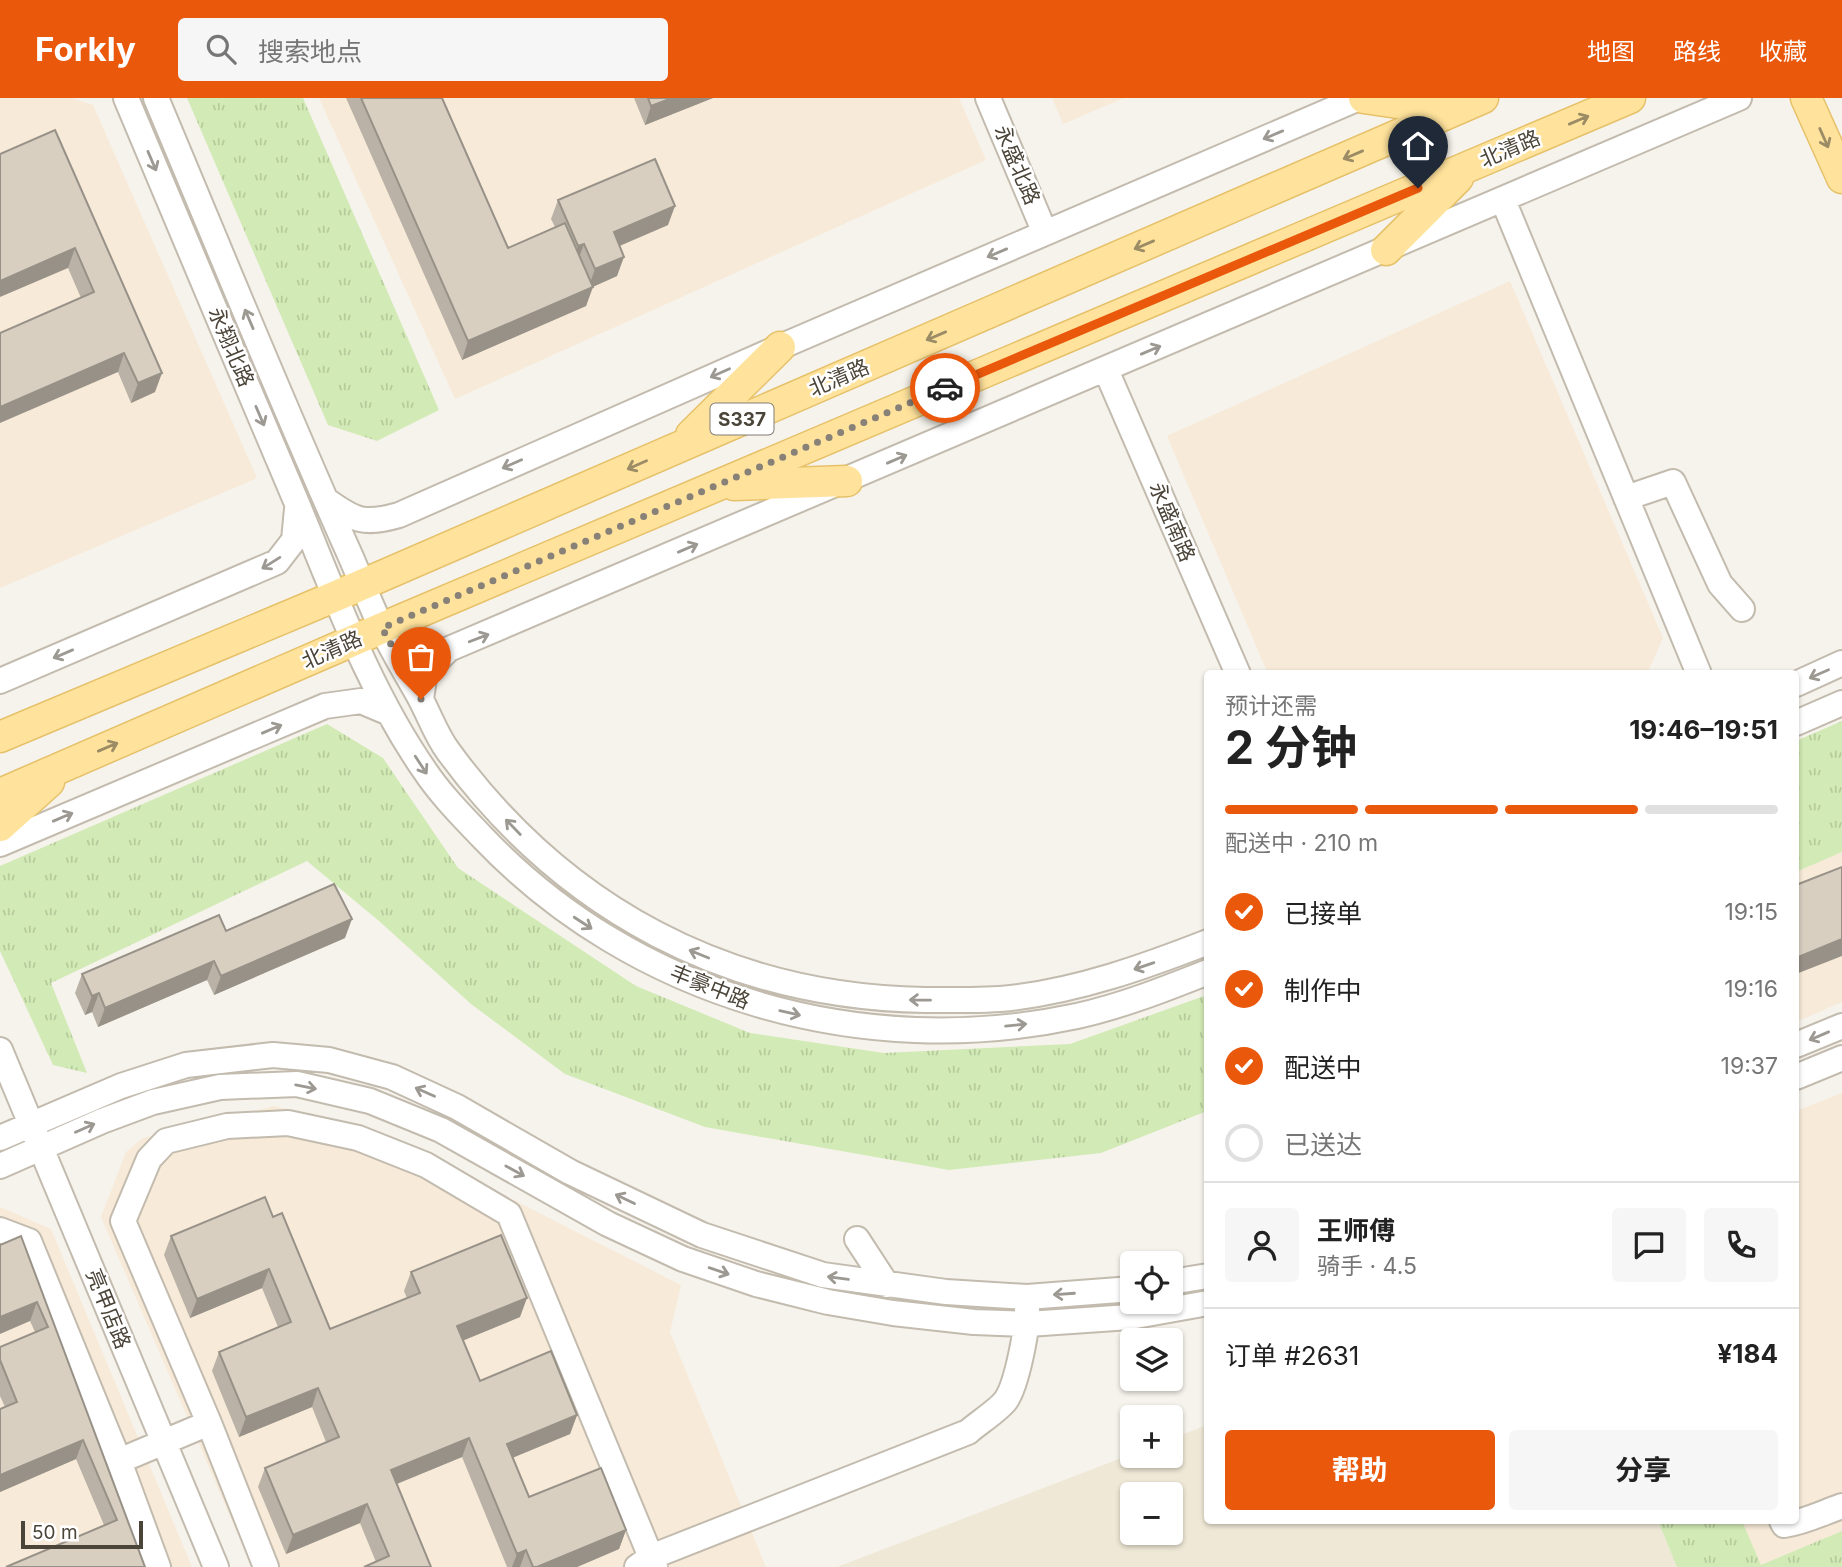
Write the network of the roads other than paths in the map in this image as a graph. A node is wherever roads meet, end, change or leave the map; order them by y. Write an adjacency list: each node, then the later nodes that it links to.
1 (126, 98): 23 (street, 永翔北路, one-way to 23)
2 (156, 98): 21 (street, 永翔北路, one-way to 2)
3 (988, 98): 14 (street, 永盛北路)
4 (1359, 98): 14 (street, one-way to 14)
5 (1364, 98): 10 (main road)
6 (1483, 98): 10 (main road, 北清路 / S337)
7 (1630, 98): 11 (main road, 北清路 / S337, one-way to 7)
8 (1738, 98): 13 (street, 北清路)
9 (1807, 98): 12 (main road, one-way to 12)
10 (1453, 111): 18 (main road, 北清路 / S337, one-way to 18)
11 (1469, 166): 15 (main road); 20 (main road, 北清路 / S337)
12 (1842, 178)
13 (1503, 200): 15 (street, 北清路); 22 (street)
14 (1045, 233): 16 (street, one-way to 16)
15 (1386, 250): 17 (street, 北清路, one-way to 15)
16 (780, 346): 18 (main road); 21 (street, one-way to 21)
17 (1106, 370): 19 (street, 北清路, one-way to 17); 30 (street, 永盛南路)
18 (680, 447): 24 (main road, 北清路 / S337, one-way to 24)
19 (847, 481): 20 (main road); 34 (street, 北清路, one-way to 19)
20 (716, 486): 27 (main road, 北清路 / S337)
21 (324, 498): 24 (street, 永翔北路)
22 (1626, 498): 26 (street); 31 (street)
23 (298, 505): 25 (street, 永翔北路); 32 (street, one-way to 32)
24 (363, 584): 25 (main road, 北清路 / S337); 27 (street, 永翔北路)
25 (336, 596): 28 (street, 永翔北路); 37 (main road, 北清路 / S337)
26 (1742, 609)
27 (382, 628): 28 (main road, 北清路 / S337); 34 (street, 丰豪中路)
28 (355, 640): 36 (street, 丰豪中路); 41 (main road, 北清路 / S337, one-way to 28)
29 (1842, 663): 33 (street, one-way to 33)
30 (1236, 670)
31 (1697, 670)
32 (0, 681)
33 (1799, 683)
34 (421, 699): 45 (street, 丰豪中路, one-way to 34)
35 (1842, 703): 39 (street)
36 (387, 712): 44 (street, one-way to 36); 46 (street, 丰豪中路, one-way to 46)
37 (41, 719): 38 (main road); 40 (main road, 北清路 / S337)
38 (0, 722)
39 (1799, 722)
40 (0, 737)
41 (67, 765): 42 (main road, 北清路 / S337); 43 (main road)
42 (0, 794)
43 (0, 826)
44 (0, 844)
45 (1204, 943)
46 (1204, 974)
47 (1842, 1026): 48 (street, one-way to 48)
48 (1799, 1044)
49 (0, 1050): 52 (street, 亮甲店路)
50 (1842, 1059): 51 (street)
51 (1799, 1076)
52 (32, 1124): 53 (street); 54 (street, 亮甲店路); 60 (street, one-way to 52)
53 (0, 1138)
54 (41, 1148): 55 (street); 64 (street, one-way to 64); 66 (street, 亮甲店路)
55 (0, 1166)
56 (0, 1230): 67 (street)
57 (857, 1238): 60 (street)
58 (1204, 1277): 59 (street)
59 (1183, 1280)
60 (887, 1285): 62 (street)
61 (1120, 1290): 62 (street, one-way to 62)
62 (1027, 1297): 64 (street)
63 (1204, 1304): 64 (street)
64 (1028, 1324): 70 (street)
65 (209, 1423): 66 (street); 70 (street); 73 (street)
66 (163, 1443): 67 (street); 72 (street, 亮甲店路)
67 (119, 1461): 71 (street)
68 (1842, 1506): 69 (street)
69 (1799, 1522)
70 (647, 1564)
71 (159, 1567)
72 (216, 1567)
73 (266, 1567)

